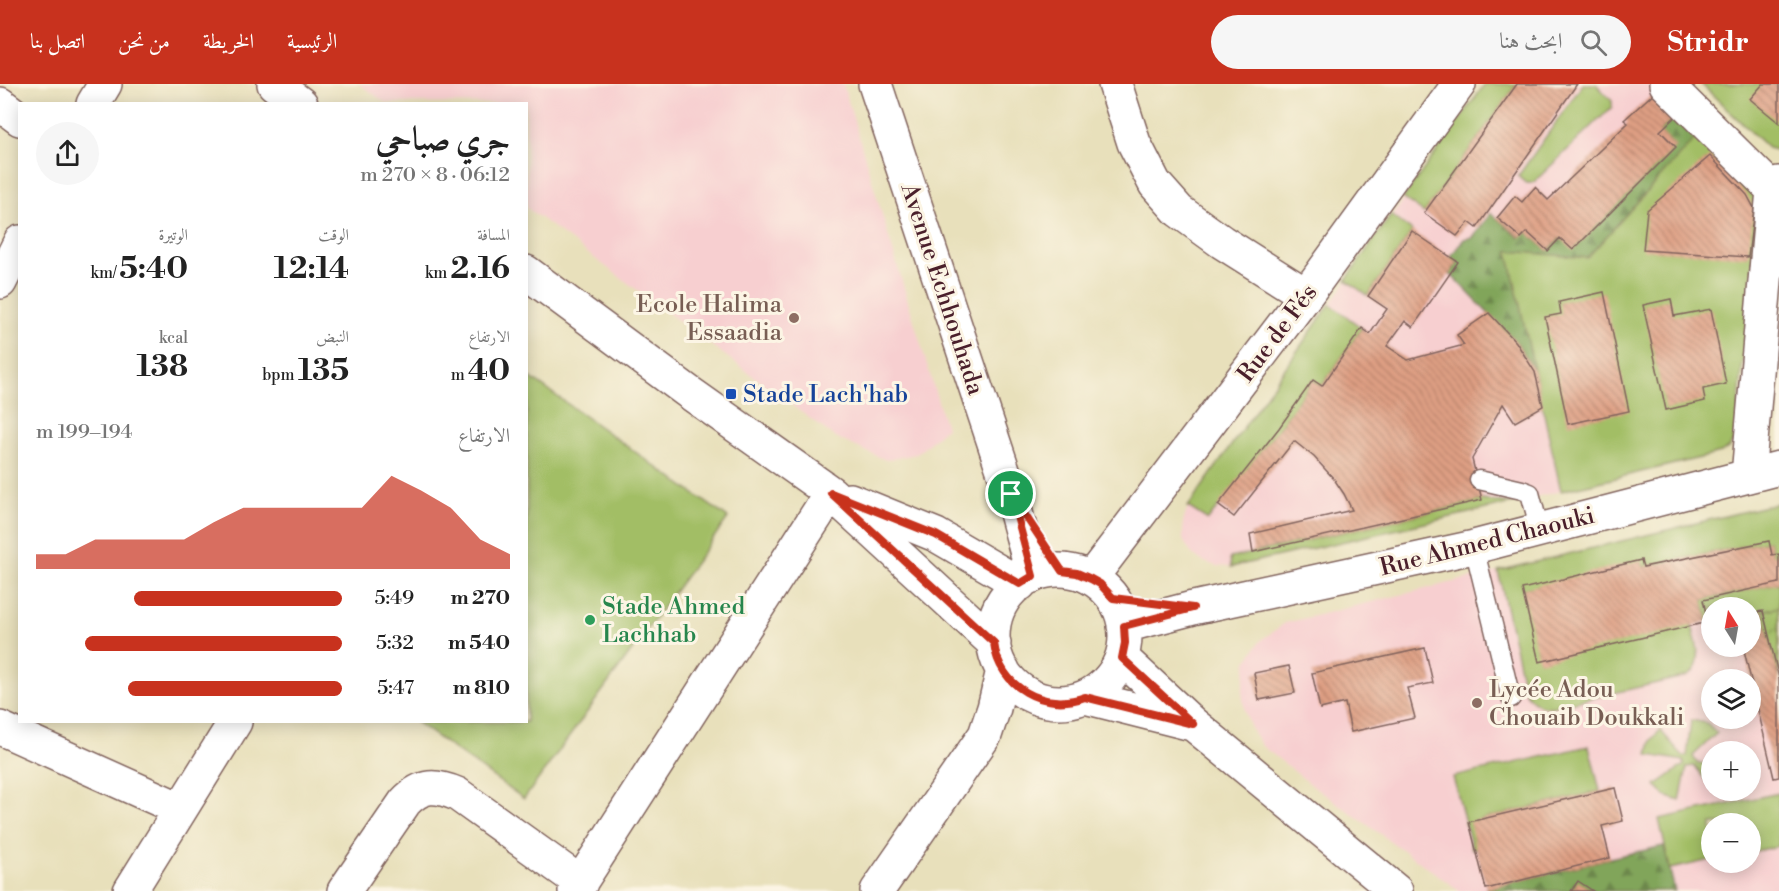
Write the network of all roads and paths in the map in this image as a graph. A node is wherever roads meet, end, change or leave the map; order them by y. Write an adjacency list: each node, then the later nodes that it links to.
1 (105, 84): 7 (street)
2 (274, 84): 8 (street)
3 (875, 84): 22 (street, Avenue Echhouhada)
4 (1115, 84): 15 (street)
5 (1459, 84): 15 (street, Rue de Fés)
6 (1666, 84): 11 (street)
7 (94, 102)
8 (298, 102)
9 (0, 104): 10 (street)
10 (18, 118)
11 (1776, 187): 17 (street)
12 (18, 246): 14 (street)
13 (528, 273): 19 (street)
14 (0, 282)
15 (1306, 295): 22 (street, Rue de Fés)
16 (1779, 468): 17 (street, Rue Ahmed Chaouki)
17 (1748, 476): 20 (street, Rue Ahmed Chaouki)
18 (1479, 480): 20 (lane)
19 (831, 493): 22 (street); 23 (street); 32 (street)
20 (1540, 530): 21 (street, Rue Ahmed Chaouki)
21 (1474, 547): 22 (street, Rue Ahmed Chaouki); 26 (lane)
22 (1081, 599): 23 (street); 24 (street); 28 (street)
23 (998, 656): 25 (street); 30 (street)
24 (1085, 697): 25 (street); 28 (street)
25 (1038, 698): 30 (street)
26 (1511, 698)
27 (234, 723): 31 (street)
28 (1193, 724): 36 (street)
29 (0, 728): 31 (street)
30 (985, 735): 35 (street)
31 (180, 809): 33 (street)
32 (578, 887): 34 (street)
33 (130, 891)
34 (344, 891)
35 (877, 891)
36 (1396, 891)

